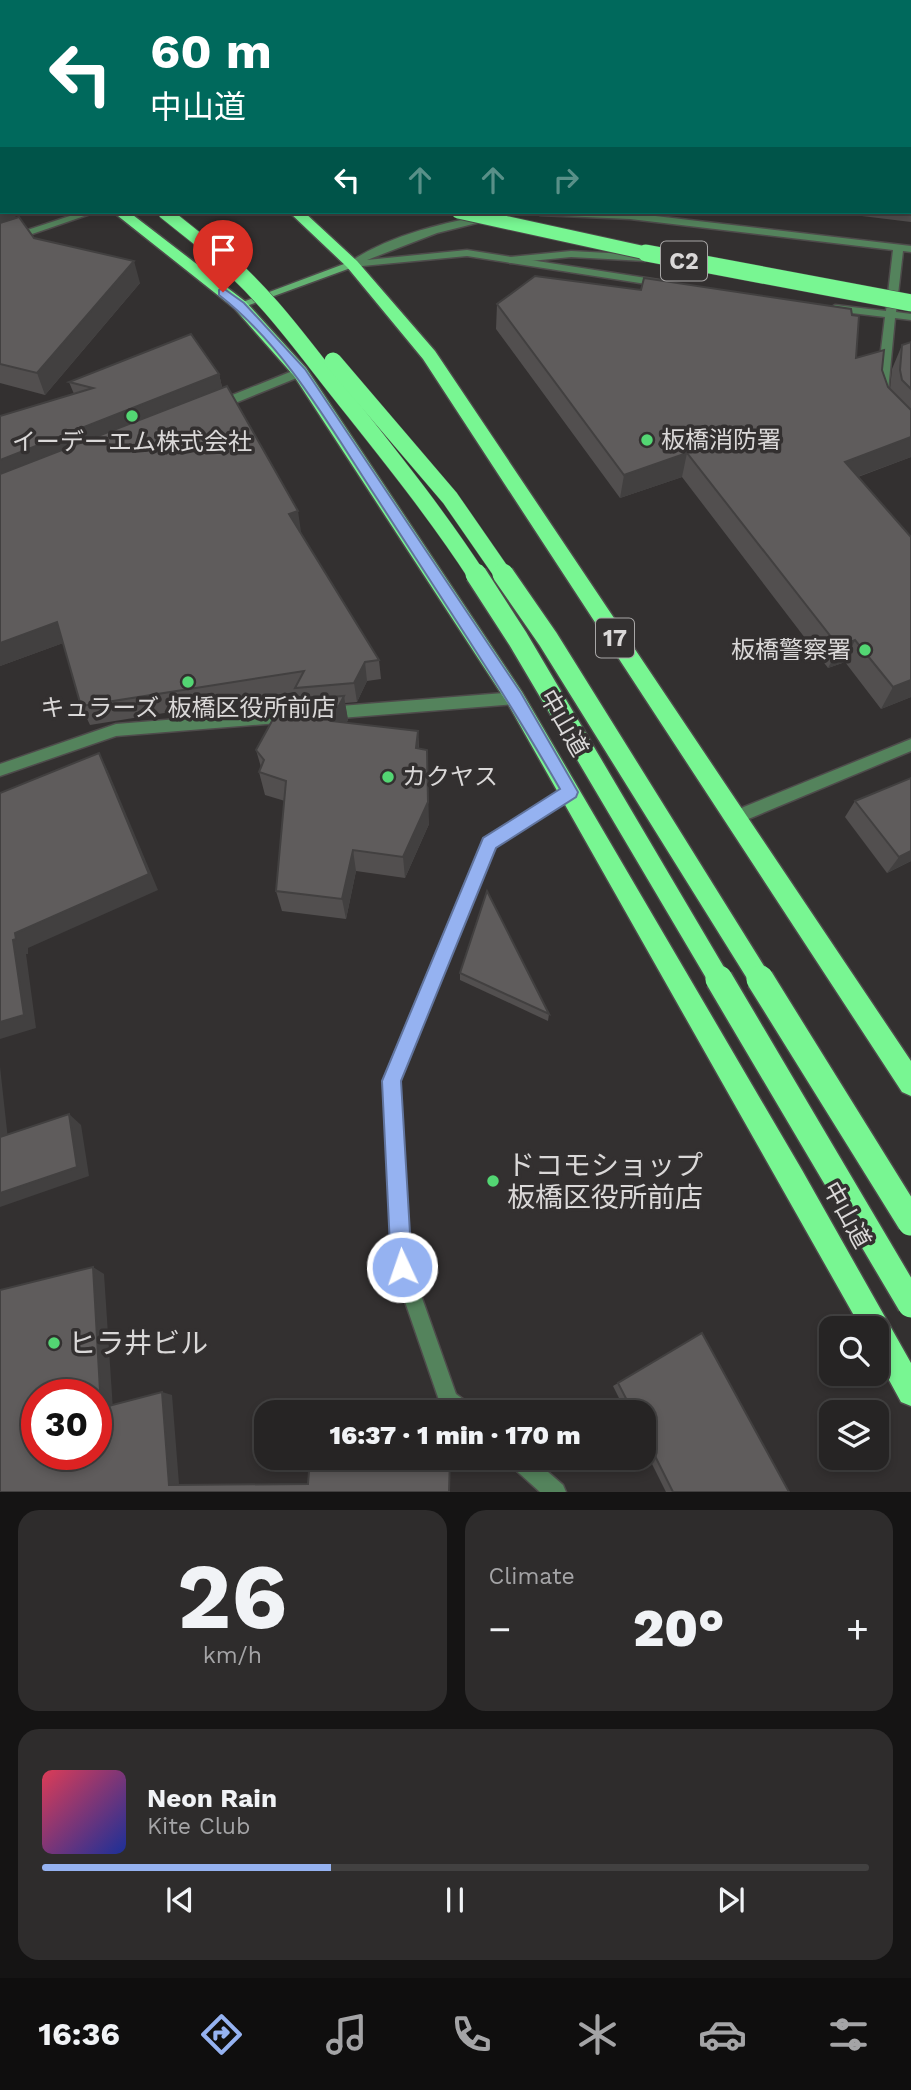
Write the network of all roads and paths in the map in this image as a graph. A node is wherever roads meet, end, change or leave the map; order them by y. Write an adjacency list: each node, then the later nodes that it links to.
1 (86, 214): 11 (street)
2 (123, 214): 20 (highway, 中山道)
3 (167, 214): 34 (highway, bridge)
4 (177, 214): 33 (highway, bridge)
5 (298, 214): 15 (highway, 17)
6 (467, 214): 19 (highway, C2, bridge)
7 (504, 214): 15 (street)
8 (515, 214): 18 (highway, C2)
9 (602, 214): 10 (street)
10 (696, 217): 12 (street)
11 (0, 242)
12 (898, 248): 13 (street); 22 (street)
13 (911, 249)
14 (510, 260): 15 (street); 16 (street); 17 (street)
15 (352, 264): 20 (street); 31 (highway, 17)
16 (838, 283)
17 (673, 285)
18 (911, 291)
19 (911, 303)
20 (240, 305): 24 (highway, 中山道)
21 (825, 307): 22 (street)
22 (892, 316): 23 (street); 25 (street)
23 (911, 317)
24 (300, 372): 26 (street); 27 (highway, 中山道)
25 (885, 407)
26 (206, 411)
27 (515, 698): 29 (street); 30 (highway, 中山道)
28 (911, 745): 31 (street)
29 (0, 770)
30 (570, 792): 35 (highway, 中山道); 38 (street)
31 (734, 818): 32 (highway, 17)
32 (911, 1083)
33 (911, 1222)
34 (911, 1304)
35 (869, 1316)
36 (889, 1352): 37 (highway, 中山道)
37 (911, 1392)
38 (449, 1400)
39 (531, 1470): 40 (street)
40 (556, 1492)

